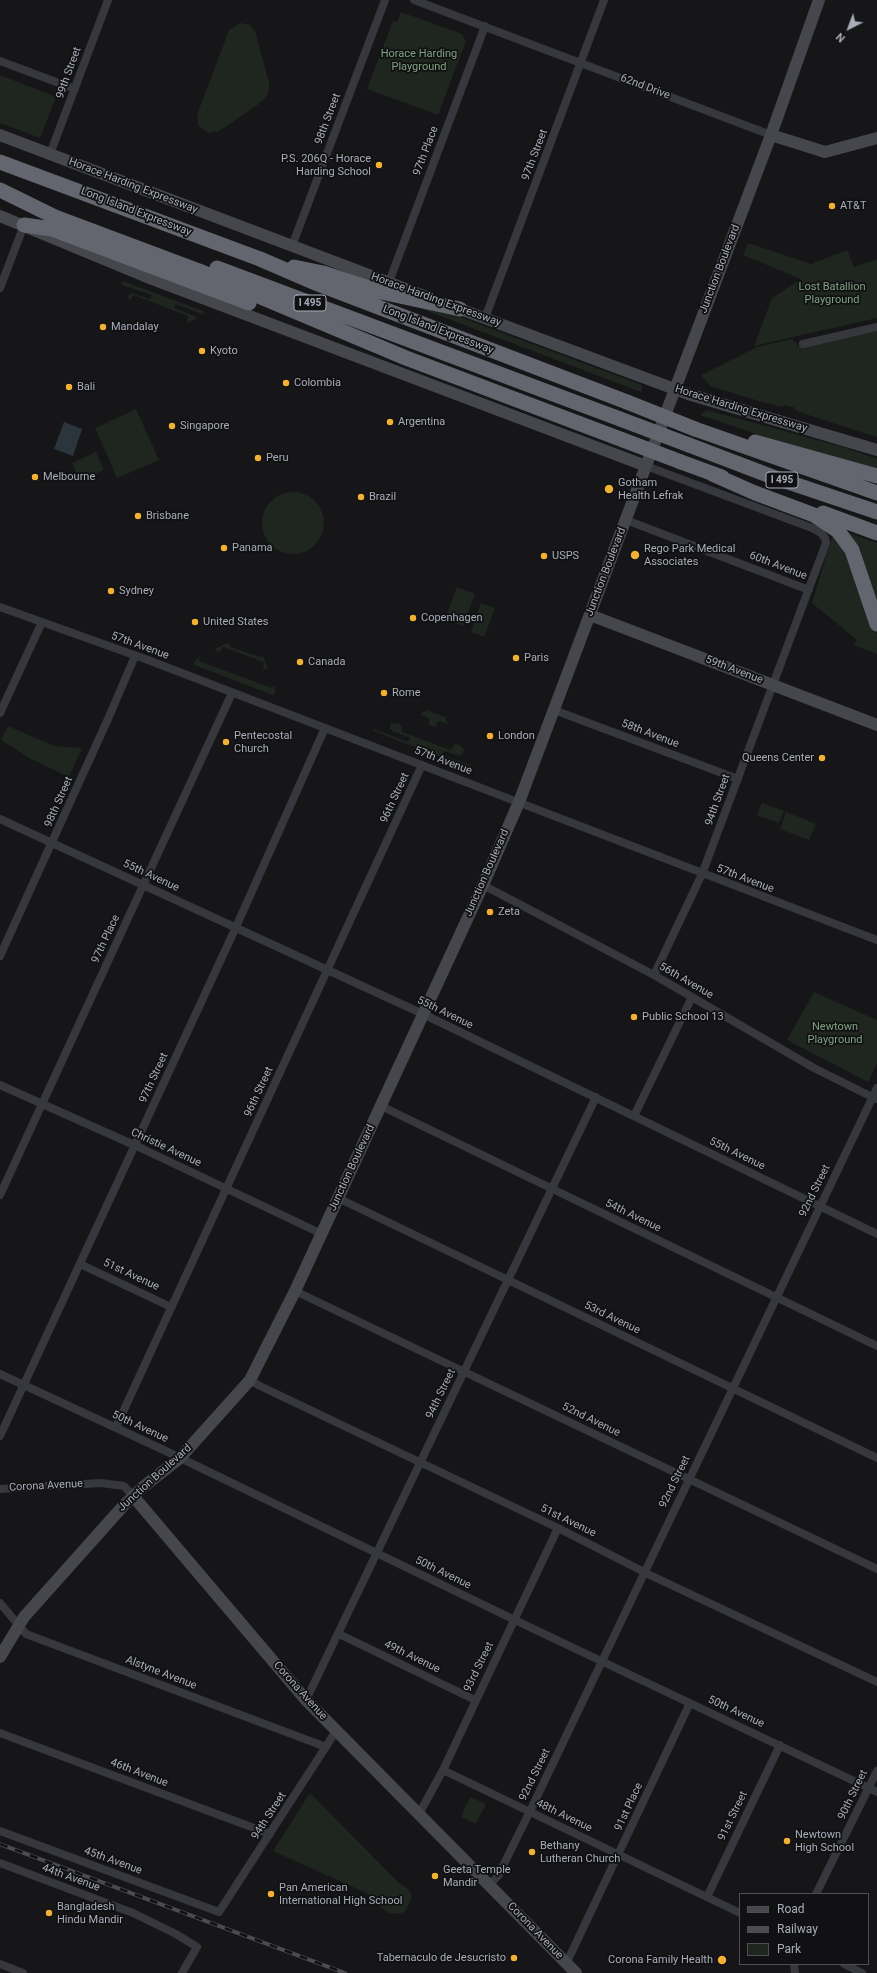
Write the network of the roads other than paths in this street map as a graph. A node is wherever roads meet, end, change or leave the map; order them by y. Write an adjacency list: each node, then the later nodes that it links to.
1 (108, 0): 9 (street, 99th Street)
2 (385, 0): 20 (street, 98th Street)
3 (414, 0): 6 (street, 62nd Drive)
4 (604, 0): 8 (street, 97th Street)
5 (819, 0): 10 (main road, Junction Boulevard)
6 (485, 26): 8 (street, 62nd Drive); 22 (street, 97th Place)
7 (0, 61): 9 (street)
8 (581, 63): 10 (street, 62nd Drive); 25 (street, 97th Street)
9 (75, 89): 13 (street, 99th Street)
10 (771, 134): 12 (main road, 62nd Drive); 29 (main road, Junction Boulevard)
11 (0, 135): 13 (main road, Horace Harding Expressway)
12 (877, 138)
13 (50, 154): 20 (main road, Horace Harding Expressway)
14 (0, 157): 16 (highway)
15 (0, 162): 16 (highway, Long Island Expressway / I 495)
16 (30, 172): 21 (highway, Long Island Expressway / I 495)
17 (0, 189): 28 (highway); 36 (highway, Long Island Expressway / I 495, bridge)
18 (0, 216): 19 (main road)
19 (24, 225): 23 (street); 28 (highway); 32 (main road)
20 (292, 246): 22 (main road, Horace Harding Expressway)
21 (260, 259): 24 (highway); 30 (highway, Long Island Expressway / I 495, bridge)
22 (388, 282): 24 (main road, Horace Harding Expressway)
23 (0, 286)
24 (460, 309): 25 (main road, Horace Harding Expressway)
25 (485, 318): 29 (main road, Horace Harding Expressway)
26 (877, 327): 27 (street)
27 (803, 344)
28 (406, 358): 33 (highway, bridge)
29 (675, 390): 31 (main road, Horace Harding Expressway); 32 (main road, Junction Boulevard)
30 (730, 441): 34 (highway); 35 (highway, Long Island Expressway / I 495)
31 (877, 450)
32 (646, 466): 37 (main road, Junction Boulevard); 39 (street, 94th Street)
33 (712, 474): 38 (highway); 43 (highway)
34 (877, 476)
35 (877, 493)
36 (877, 512)
37 (626, 520): 39 (street, 60th Avenue); 41 (main road, Junction Boulevard)
38 (877, 533)
39 (809, 590): 45 (street, 94th Street)
40 (0, 607): 42 (street, 57th Avenue)
41 (590, 615): 45 (main road, 59th Avenue); 47 (main road, Junction Boulevard)
42 (42, 622): 44 (street, 57th Avenue); 48 (street)
43 (877, 624)
44 (135, 656): 46 (street, 57th Avenue); 55 (street, 98th Street)
45 (773, 685): 49 (main road, 59th Avenue); 52 (street, 94th Street)
46 (232, 693): 50 (street, 57th Avenue); 57 (street, 97th Place)
47 (554, 710): 52 (street, 58th Avenue); 53 (main road, Junction Boulevard)
48 (0, 713)
49 (877, 725)
50 (325, 728): 51 (street, 57th Avenue); 59 (street, 97th Street)
51 (422, 765): 53 (street, 57th Avenue); 62 (street, 96th Street)
52 (738, 779): 56 (street, 94th Street)
53 (519, 802): 56 (street, 57th Avenue); 58 (main road, Junction Boulevard)
54 (0, 819): 55 (street, 55th Avenue)
55 (52, 843): 57 (street, 55th Avenue); 61 (street, 98th Street)
56 (702, 874): 60 (street, 57th Avenue); 63 (street, 94th Street)
57 (144, 885): 59 (street, 55th Avenue); 70 (street, 97th Place)
58 (483, 885): 63 (street, 56th Avenue); 65 (main road, Junction Boulevard)
59 (236, 927): 62 (street, 55th Avenue); 73 (street, 97th Street)
60 (877, 940)
61 (0, 956)
62 (328, 970): 65 (street, 55th Avenue); 74 (street, 96th Street)
63 (654, 975): 64 (street, 56th Avenue)
64 (692, 997): 69 (street, 56th Avenue); 72 (street)
65 (422, 1014): 68 (street, 55th Avenue); 71 (main road, Junction Boulevard)
66 (0, 1085): 70 (street, Christie Avenue)
67 (877, 1088): 69 (street, 92nd Street)
68 (596, 1097): 72 (street, 55th Avenue); 75 (street, 94th Street)
69 (875, 1098): 78 (street, 92nd Street)
70 (42, 1104): 73 (street, Christie Avenue); 76 (street, 97th Place)
71 (380, 1106): 75 (street, 54th Avenue); 77 (main road, Junction Boulevard)
72 (634, 1116): 78 (street, 55th Avenue)
73 (135, 1146): 74 (street, Christie Avenue); 81 (street, 97th Street)
74 (226, 1188): 79 (street, Christie Avenue); 85 (street, 96th Street)
75 (552, 1189): 82 (street, 94th Street); 84 (street, 54th Avenue)
76 (0, 1195)
77 (338, 1198): 79 (main road, Junction Boulevard); 82 (street, 53rd Avenue)
78 (820, 1207): 80 (street, 55th Avenue); 84 (street, 92nd Street)
79 (322, 1234): 83 (main road, Junction Boulevard)
80 (877, 1234)
81 (80, 1264): 85 (street, 51st Avenue); 90 (street, 97th Street)
82 (508, 1280): 87 (street, 94th Street); 91 (street, 53rd Avenue)
83 (295, 1290): 87 (street, 52nd Avenue); 89 (main road, Junction Boulevard)
84 (776, 1298): 86 (street, 54th Avenue); 91 (street, 92nd Street)
85 (172, 1307): 92 (street, 96th Street)
86 (877, 1346)
87 (464, 1371): 96 (street, 94th Street); 97 (street, 52nd Avenue)
88 (0, 1374): 90 (street, 50th Avenue)
89 (250, 1380): 94 (main road, Junction Boulevard); 96 (street, 51st Avenue)
90 (24, 1385): 92 (street, 50th Avenue); 93 (street, 97th Street)
91 (732, 1389): 95 (street, 53rd Avenue); 97 (street, 92nd Street)
92 (116, 1428): 94 (street, 50th Avenue)
93 (0, 1436)
94 (180, 1458): 99 (main road, Junction Boulevard); 101 (street, 50th Avenue)
95 (877, 1458)
96 (420, 1462): 100 (street, 51st Avenue); 101 (street, 94th Street)
97 (689, 1479): 102 (street, 52nd Avenue); 103 (street, 92nd Street)
98 (0, 1489): 99 (street, Corona Avenue)
99 (133, 1496): 106 (main road, Junction Boulevard); 111 (main road, Corona Avenue)
100 (558, 1528): 103 (street, 51st Avenue); 105 (street, 93rd Street)
101 (377, 1553): 105 (street, 50th Avenue); 107 (street, 94th Street)
102 (877, 1569)
103 (644, 1572): 109 (street, 92nd Street); 110 (street, 51st Avenue)
104 (0, 1603): 106 (street, Alstyne Avenue)
105 (514, 1619): 109 (street, 50th Avenue); 112 (street, 93rd Street)
106 (19, 1626): 108 (main road, Junction Boulevard); 117 (street, Alstyne Avenue)
107 (339, 1634): 111 (street, 94th Street); 112 (street, 49th Avenue)
108 (0, 1657)
109 (602, 1662): 113 (street, 50th Avenue); 122 (street, 92nd Street)
110 (877, 1682)
111 (306, 1700): 114 (main road, Corona Avenue)
112 (475, 1700): 118 (street, 93rd Street)
113 (690, 1703): 116 (street, 50th Avenue); 126 (street, 91st Place)
114 (336, 1731): 117 (street, 94th Street); 123 (main road, Corona Avenue)
115 (0, 1733): 125 (street, 46th Avenue)
116 (780, 1745): 120 (street, 50th Avenue); 130 (street, 91st Street)
117 (326, 1747): 125 (street, 94th Street)
118 (442, 1770): 122 (street, 48th Avenue); 123 (street, 93rd Street)
119 (877, 1771): 120 (street, 90th Street)
120 (869, 1788): 121 (street, 50th Avenue); 129 (street, 90th Street)
121 (877, 1792)
122 (529, 1812): 126 (street, 48th Avenue); 128 (street, 92nd Street)
123 (419, 1814): 128 (main road, Corona Avenue)
124 (0, 1831): 131 (street, 45th Avenue)
125 (270, 1834): 131 (street, 94th Street)
126 (619, 1855): 130 (street, 48th Avenue); 134 (street, 91st Place)
127 (0, 1863): 137 (street, 44th Avenue)
128 (490, 1885): 134 (main road, Corona Avenue)
129 (816, 1893)
130 (707, 1897): 132 (street, 48th Avenue)
131 (219, 1912)
132 (739, 1913)
133 (0, 1964): 136 (street)
134 (566, 1964): 138 (main road, Corona Avenue)
135 (846, 1965): 139 (street)
136 (23, 1973)
137 (182, 1973)
138 (576, 1973)
139 (862, 1973)

